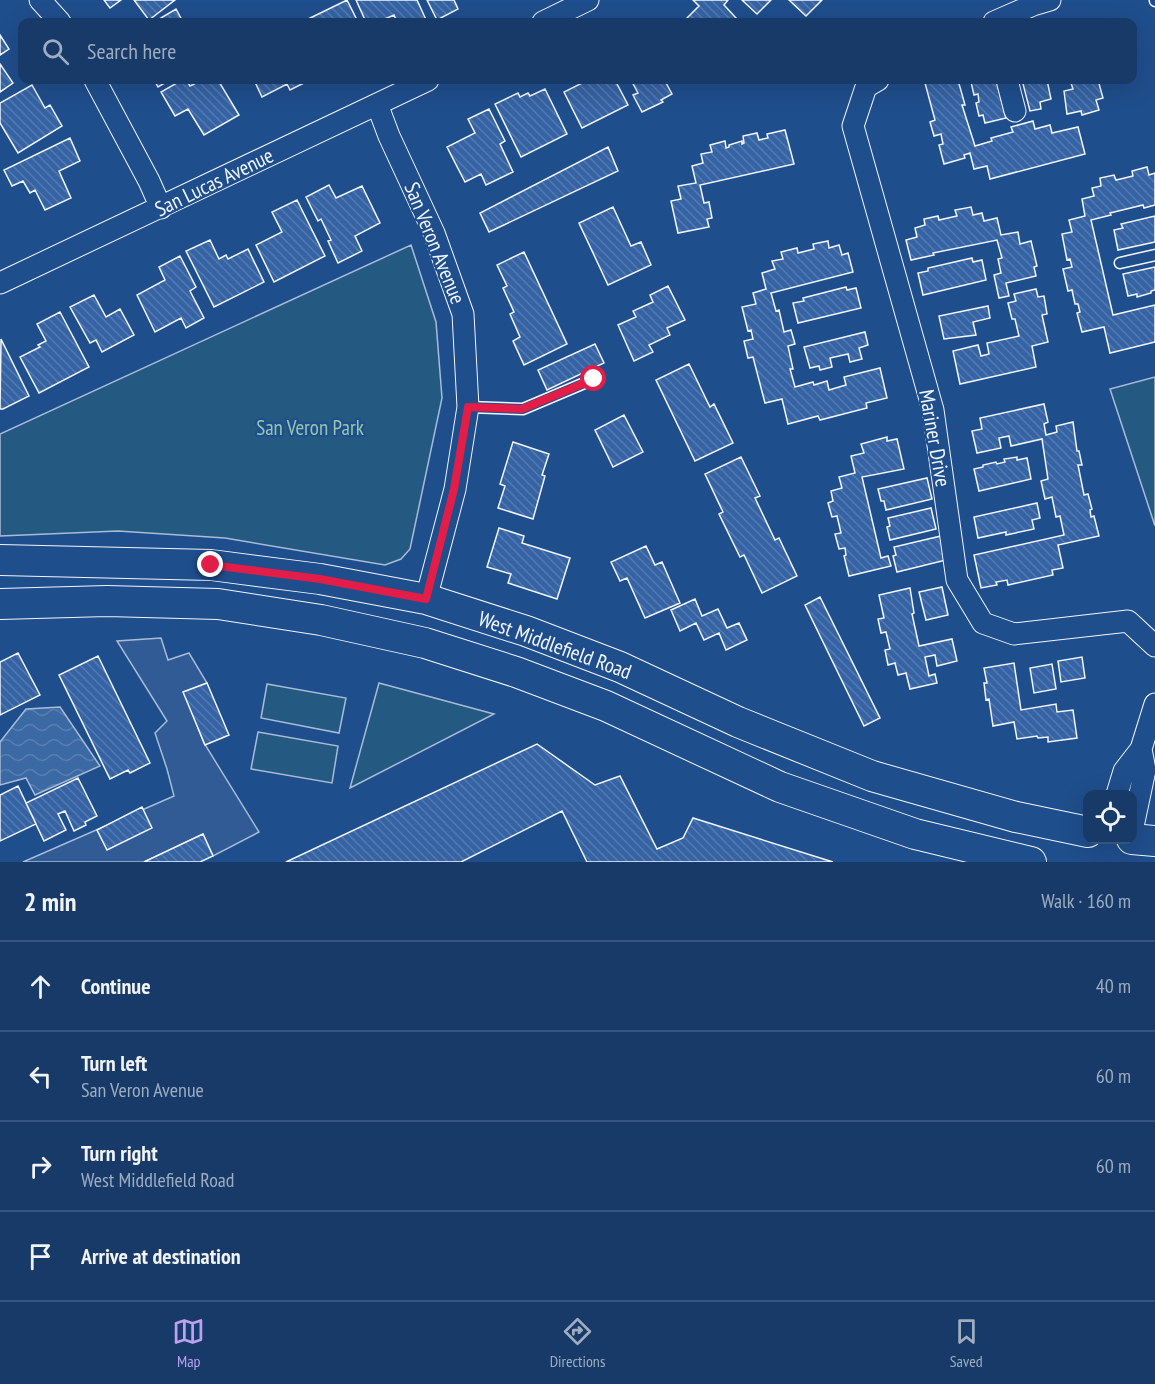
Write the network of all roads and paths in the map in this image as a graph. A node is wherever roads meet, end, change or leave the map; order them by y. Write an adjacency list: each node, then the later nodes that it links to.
1 (40, 0): 4 (street)
2 (588, 0): 5 (street)
3 (1050, 0): 6 (street)
4 (56, 18)
5 (551, 18)
6 (1003, 18)
7 (97, 84): 13 (street)
8 (420, 84): 11 (street, San Lucas Avenue)
9 (871, 84): 22 (street, Mariner Drive)
10 (1008, 84): 12 (street)
11 (377, 104): 13 (street, San Lucas Avenue); 18 (street, San Veron Avenue)
12 (1015, 111)
13 (160, 208): 16 (street, San Lucas Avenue)
14 (1155, 255): 15 (lane)
15 (1120, 263)
16 (0, 283)
17 (594, 379): 18 (lane)
18 (468, 407): 20 (street, San Veron Avenue)
19 (0, 560): 20 (main road, West Middlefield Road)
20 (426, 599): 27 (main road, West Middlefield Road)
21 (0, 604): 30 (main road, West Middlefield Road)
22 (1155, 646)
23 (1155, 704): 24 (street)
24 (1141, 749): 25 (street); 26 (street)
25 (1118, 790)
26 (1137, 808)
27 (1083, 831)
28 (1137, 839): 29 (main road)
29 (1155, 841)
30 (1004, 859)

